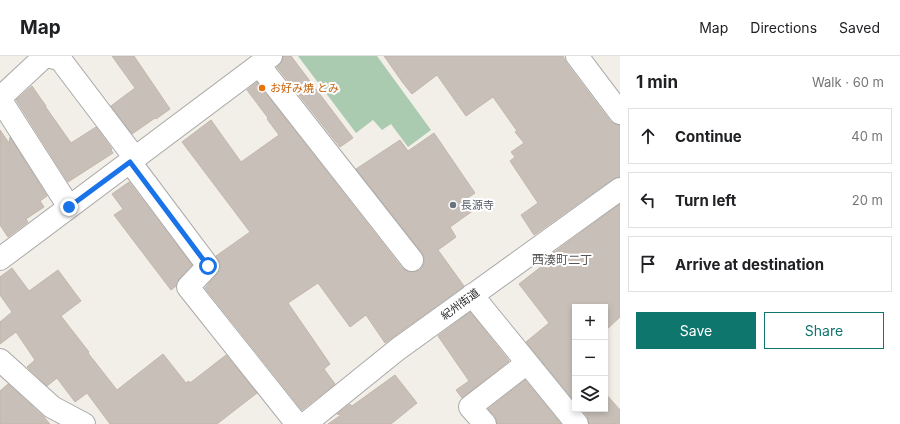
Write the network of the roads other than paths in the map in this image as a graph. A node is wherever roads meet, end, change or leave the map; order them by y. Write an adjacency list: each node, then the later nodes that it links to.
1 (577, 56): 4 (street)
2 (265, 61): 5 (street); 9 (street)
3 (0, 98): 5 (street); 7 (street)
4 (620, 113)
5 (132, 160): 7 (street); 14 (street)
6 (620, 189): 10 (street, 紀州街道)
7 (69, 207): 8 (street)
8 (2, 254)
9 (412, 260)
10 (472, 295): 12 (street); 15 (street, 紀州街道)
11 (0, 360): 13 (street)
12 (528, 363): 16 (street); 17 (street)
13 (75, 422)
14 (297, 424)
15 (305, 424)
16 (485, 424)
17 (577, 424)

